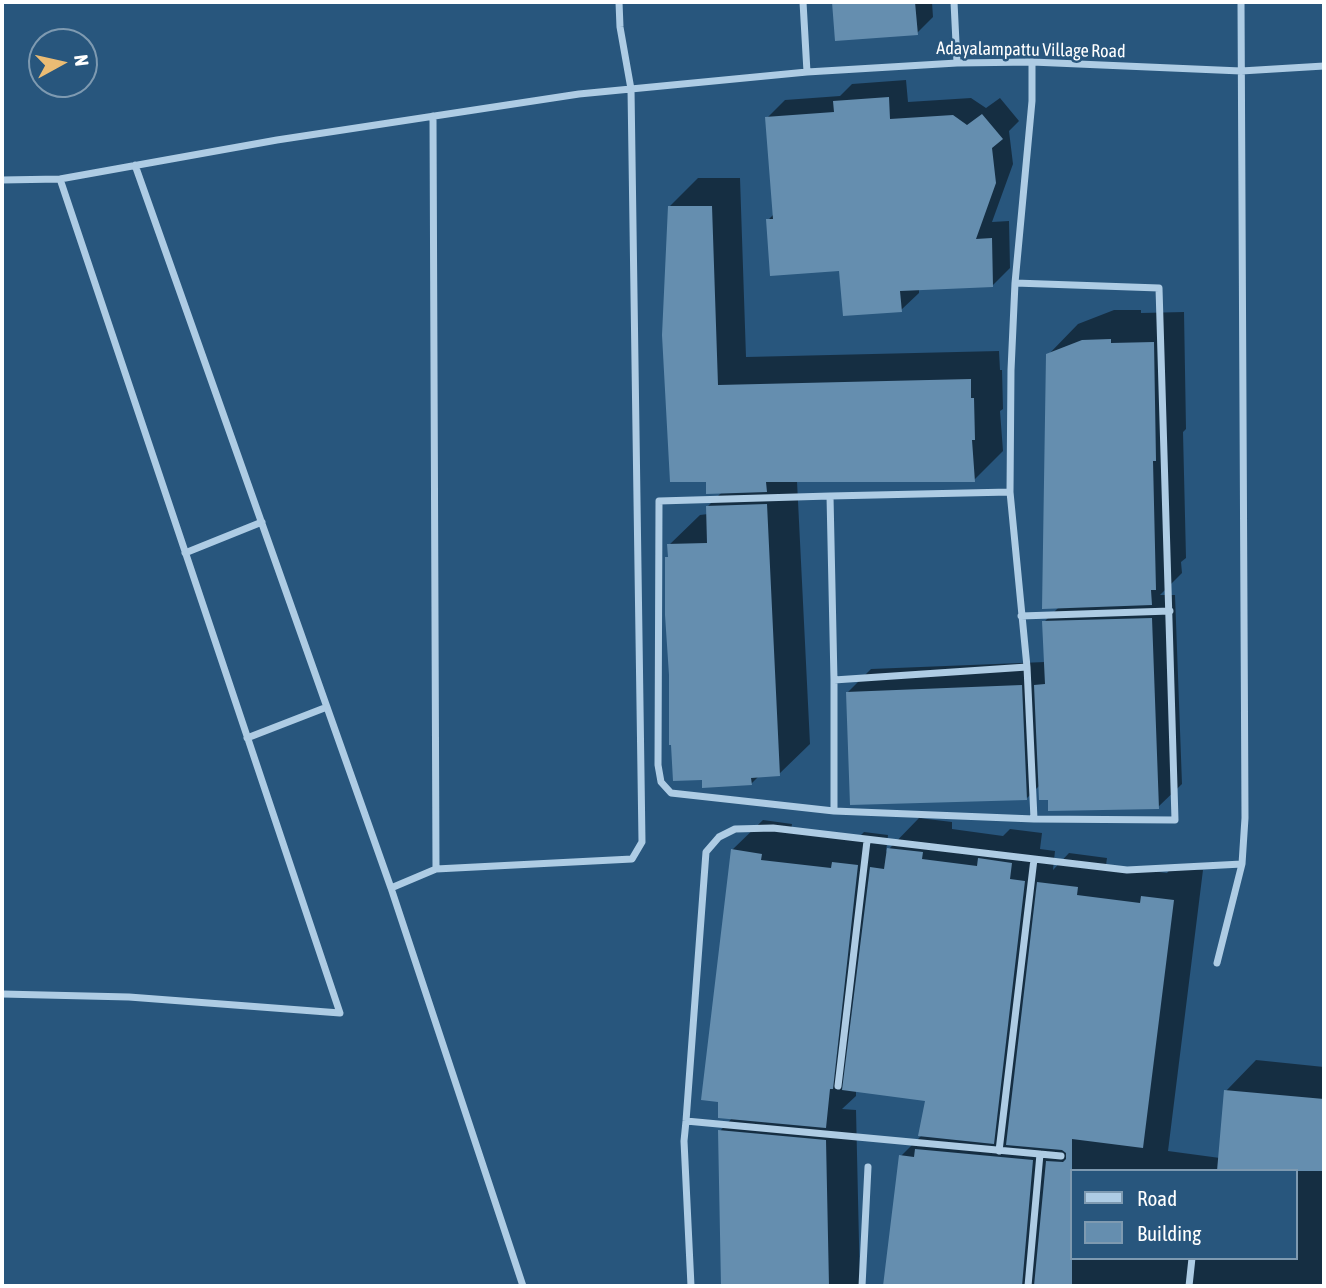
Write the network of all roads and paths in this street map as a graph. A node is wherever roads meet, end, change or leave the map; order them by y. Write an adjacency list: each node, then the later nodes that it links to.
1 (619, 2): 10 (street)
2 (803, 2): 9 (street)
3 (954, 2): 6 (street)
4 (1241, 2): 8 (street)
5 (1032, 62): 6 (street, Adayalampattu Village Road); 8 (street, Adayalampattu Village Road); 15 (street)
6 (957, 63): 9 (street, Adayalampattu Village Road)
7 (1324, 66): 8 (street, Adayalampattu Village Road)
8 (1241, 71): 30 (street)
9 (807, 72): 10 (street, Adayalampattu Village Road)
10 (631, 89): 11 (street, Adayalampattu Village Road); 31 (street)
11 (433, 116): 12 (street, Adayalampattu Village Road); 31 (street)
12 (135, 165): 13 (street, Adayalampattu Village Road); 18 (street)
13 (60, 179): 14 (street, Adayalampattu Village Road); 19 (street)
14 (2, 180)
15 (1015, 283): 16 (street); 20 (street)
16 (1010, 492): 17 (street); 21 (street)
17 (830, 496): 23 (street); 26 (street)
18 (262, 522): 19 (street); 24 (street)
19 (185, 553): 25 (street)
20 (1170, 611): 21 (street); 27 (street)
21 (1021, 616): 22 (street)
22 (1027, 667): 23 (street); 27 (street)
23 (834, 680): 26 (street)
24 (327, 707): 25 (street); 32 (street)
25 (247, 738): 34 (street)
26 (834, 811): 27 (street)
27 (1034, 819)
28 (867, 841): 29 (street); 35 (street); 36 (street)
29 (1034, 859): 30 (street); 37 (street)
30 (1241, 863): 33 (street)
31 (436, 869): 32 (street)
32 (391, 888): 42 (street)
33 (1217, 963)
34 (2, 994)
35 (838, 1086)
36 (685, 1121): 37 (street); 43 (street)
37 (999, 1151): 38 (street)
38 (1040, 1154): 39 (street); 45 (street)
39 (1061, 1156)
40 (868, 1167): 44 (street)
41 (1192, 1260): 46 (street)
42 (523, 1286)
43 (691, 1286)
44 (862, 1286)
45 (1028, 1286)
46 (1189, 1286)

